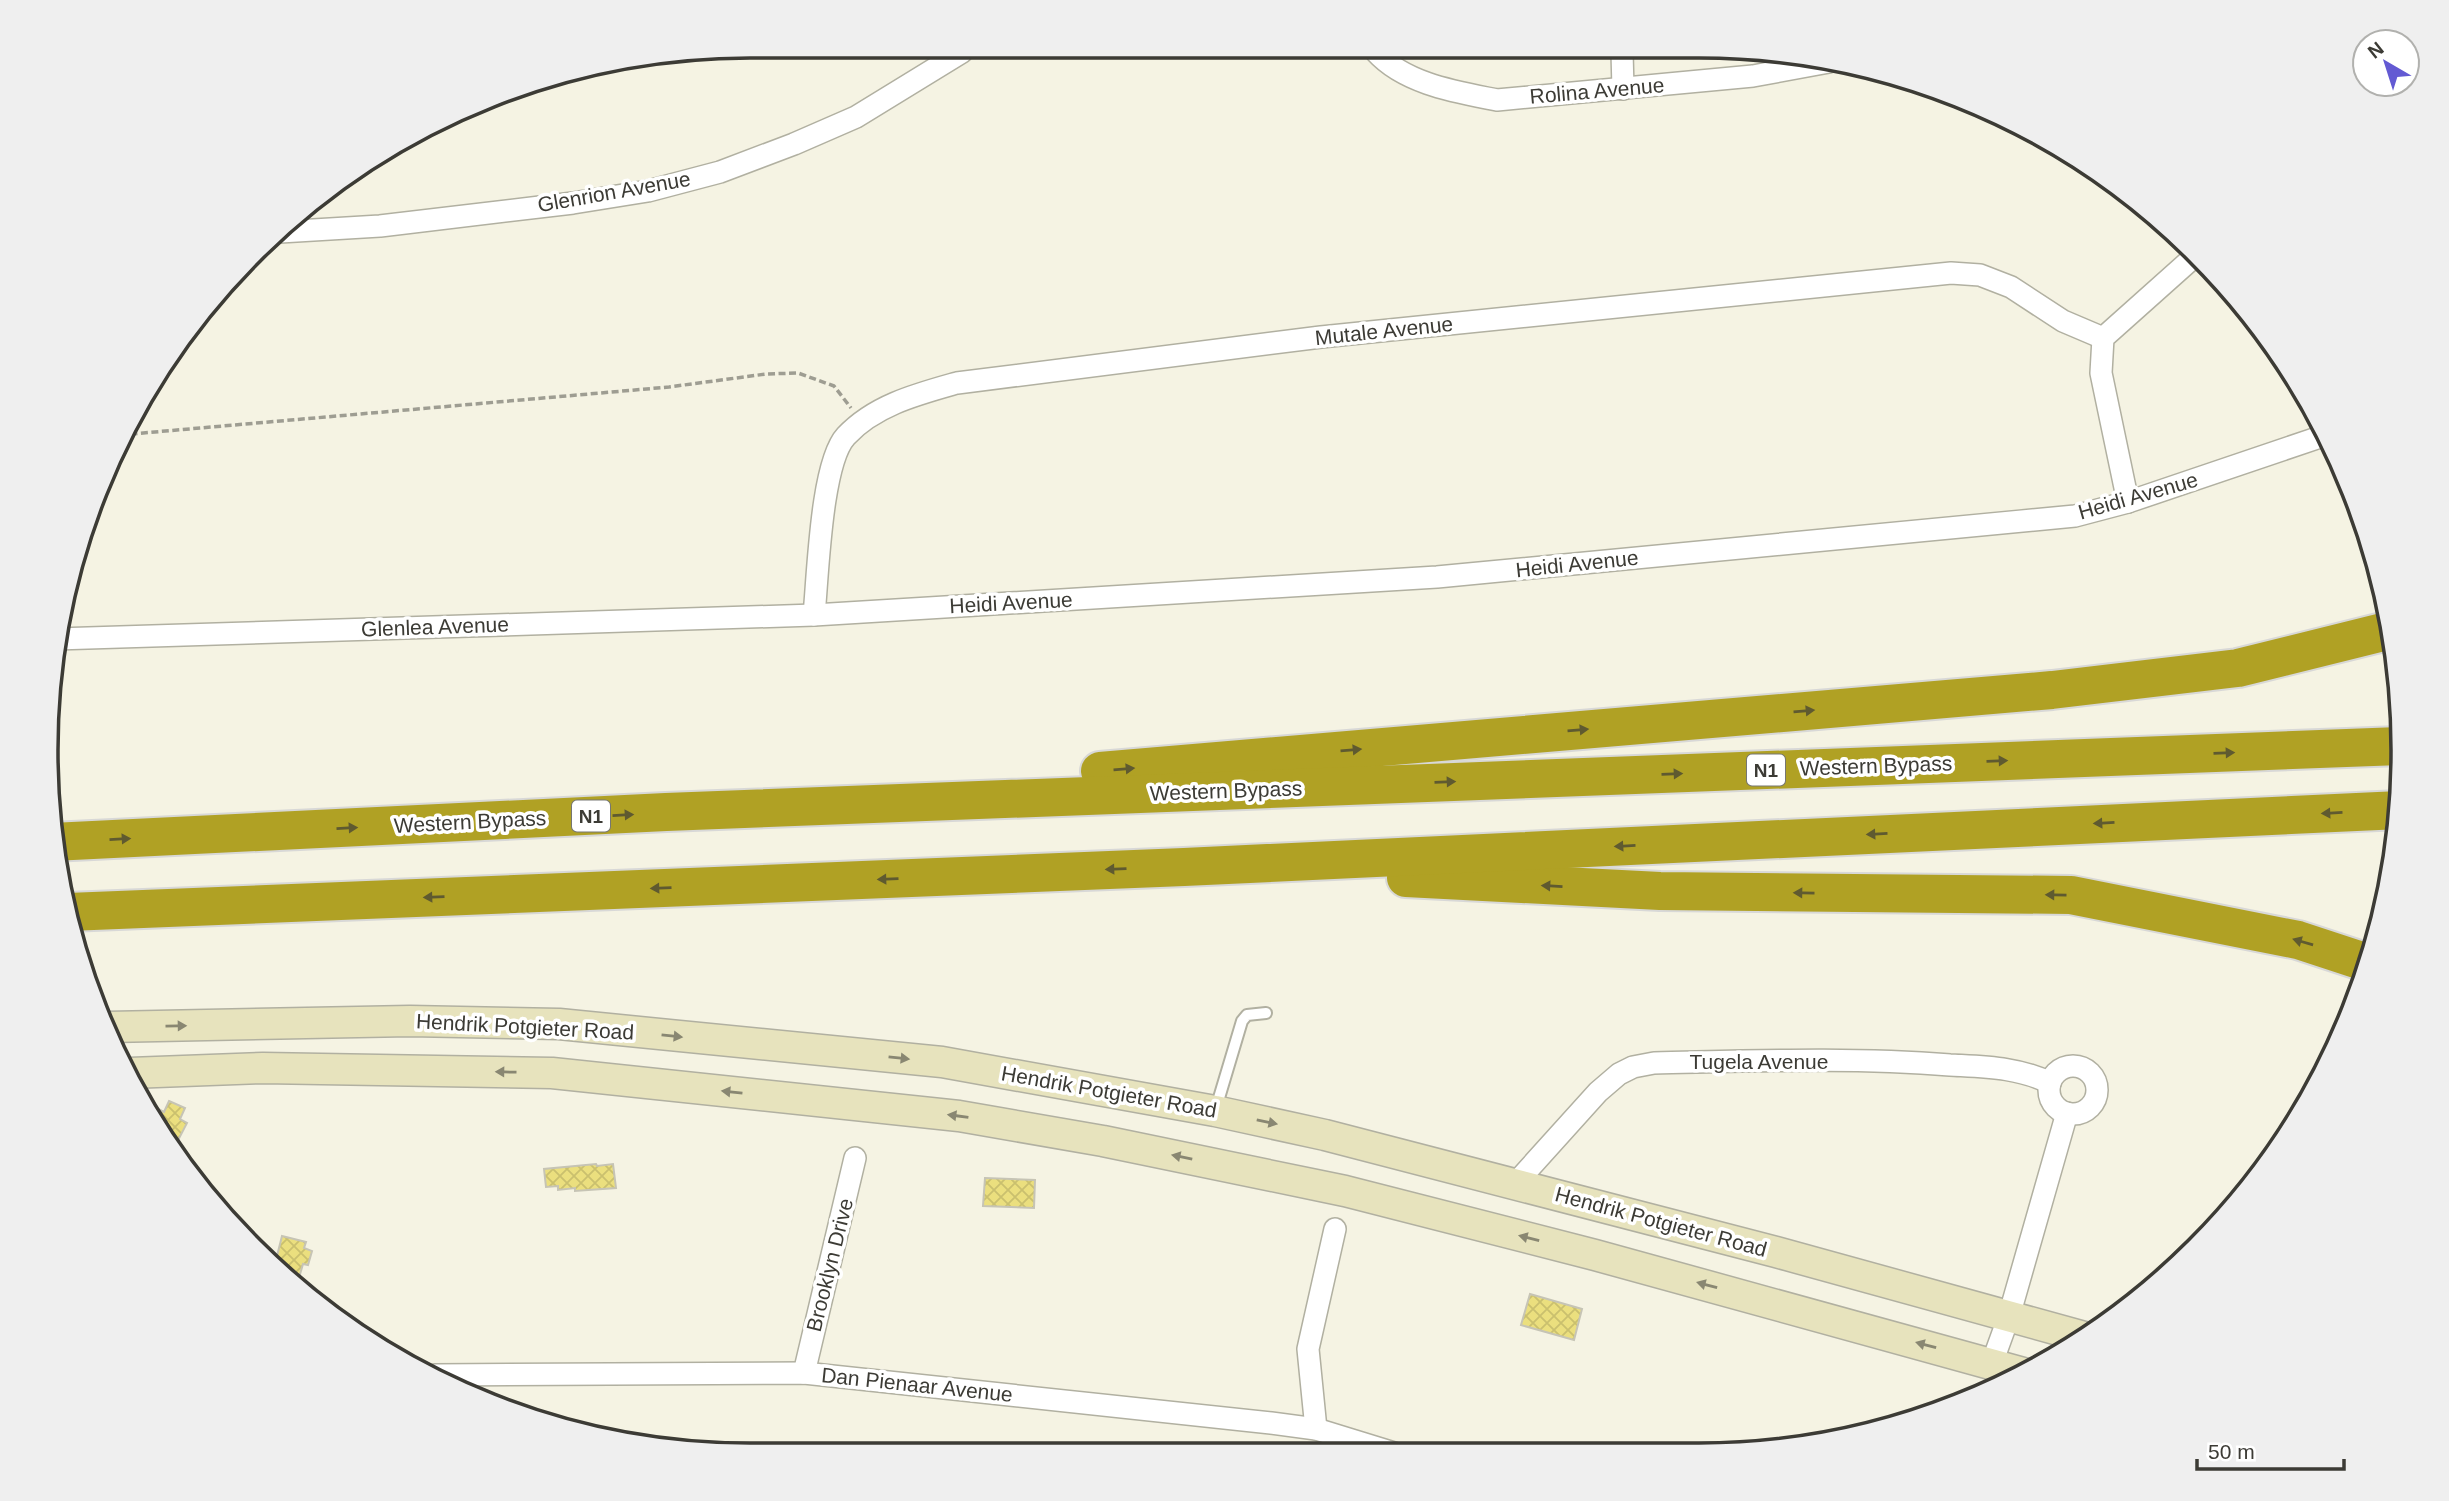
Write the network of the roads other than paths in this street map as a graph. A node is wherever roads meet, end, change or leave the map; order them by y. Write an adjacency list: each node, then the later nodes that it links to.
1 (952, 58): 6 (street, Glenrion Avenue)
2 (1384, 58): 5 (street, Rolina Avenue)
3 (1622, 58): 5 (street)
4 (1805, 66): 5 (street, Rolina Avenue)
5 (1623, 89)
6 (292, 232)
7 (2189, 262): 8 (street)
8 (2103, 338): 10 (street); 11 (street, Mutale Avenue)
9 (2317, 438): 10 (street, Heidi Avenue)
10 (2128, 502): 11 (street, Heidi Avenue)
11 (814, 615): 13 (street, Glenlea Avenue)
12 (2381, 633): 16 (highway, one-way to 12)
13 (67, 639)
14 (2391, 746): 16 (highway, Western Bypass / N1, one-way to 14)
15 (2388, 811): 18 (highway, one-way to 18)
16 (666, 813): 17 (highway, Western Bypass / N1, one-way to 16)
17 (64, 841)
18 (1184, 867): 19 (highway, one-way to 19); 20 (highway, one-way to 18)
19 (77, 912)
20 (2358, 960)
21 (1266, 1013): 25 (lane)
22 (115, 1027): 25 (main road, Hendrik Potgieter Road, one-way to 25)
23 (138, 1073): 32 (main road, one-way to 23)
24 (2050, 1083): 26 (street); 26 (street); 28 (street, Tugela Avenue)
25 (1215, 1111): 28 (main road, Hendrik Potgieter Road, one-way to 28)
26 (2067, 1113): 30 (street)
27 (855, 1158): 34 (street, Brooklyn Drive)
28 (1515, 1184): 30 (main road, Hendrik Potgieter Road)
29 (1335, 1229): 36 (street)
30 (2009, 1316): 31 (main road, Hendrik Potgieter Road); 32 (street)
31 (2072, 1334)
32 (1992, 1363): 33 (main road)
33 (2011, 1369)
34 (804, 1373): 35 (street, Dan Pienaar Avenue); 36 (street, Dan Pienaar Avenue)
35 (450, 1375)
36 (1316, 1429): 37 (street, Dan Pienaar Avenue)
37 (1363, 1443)

